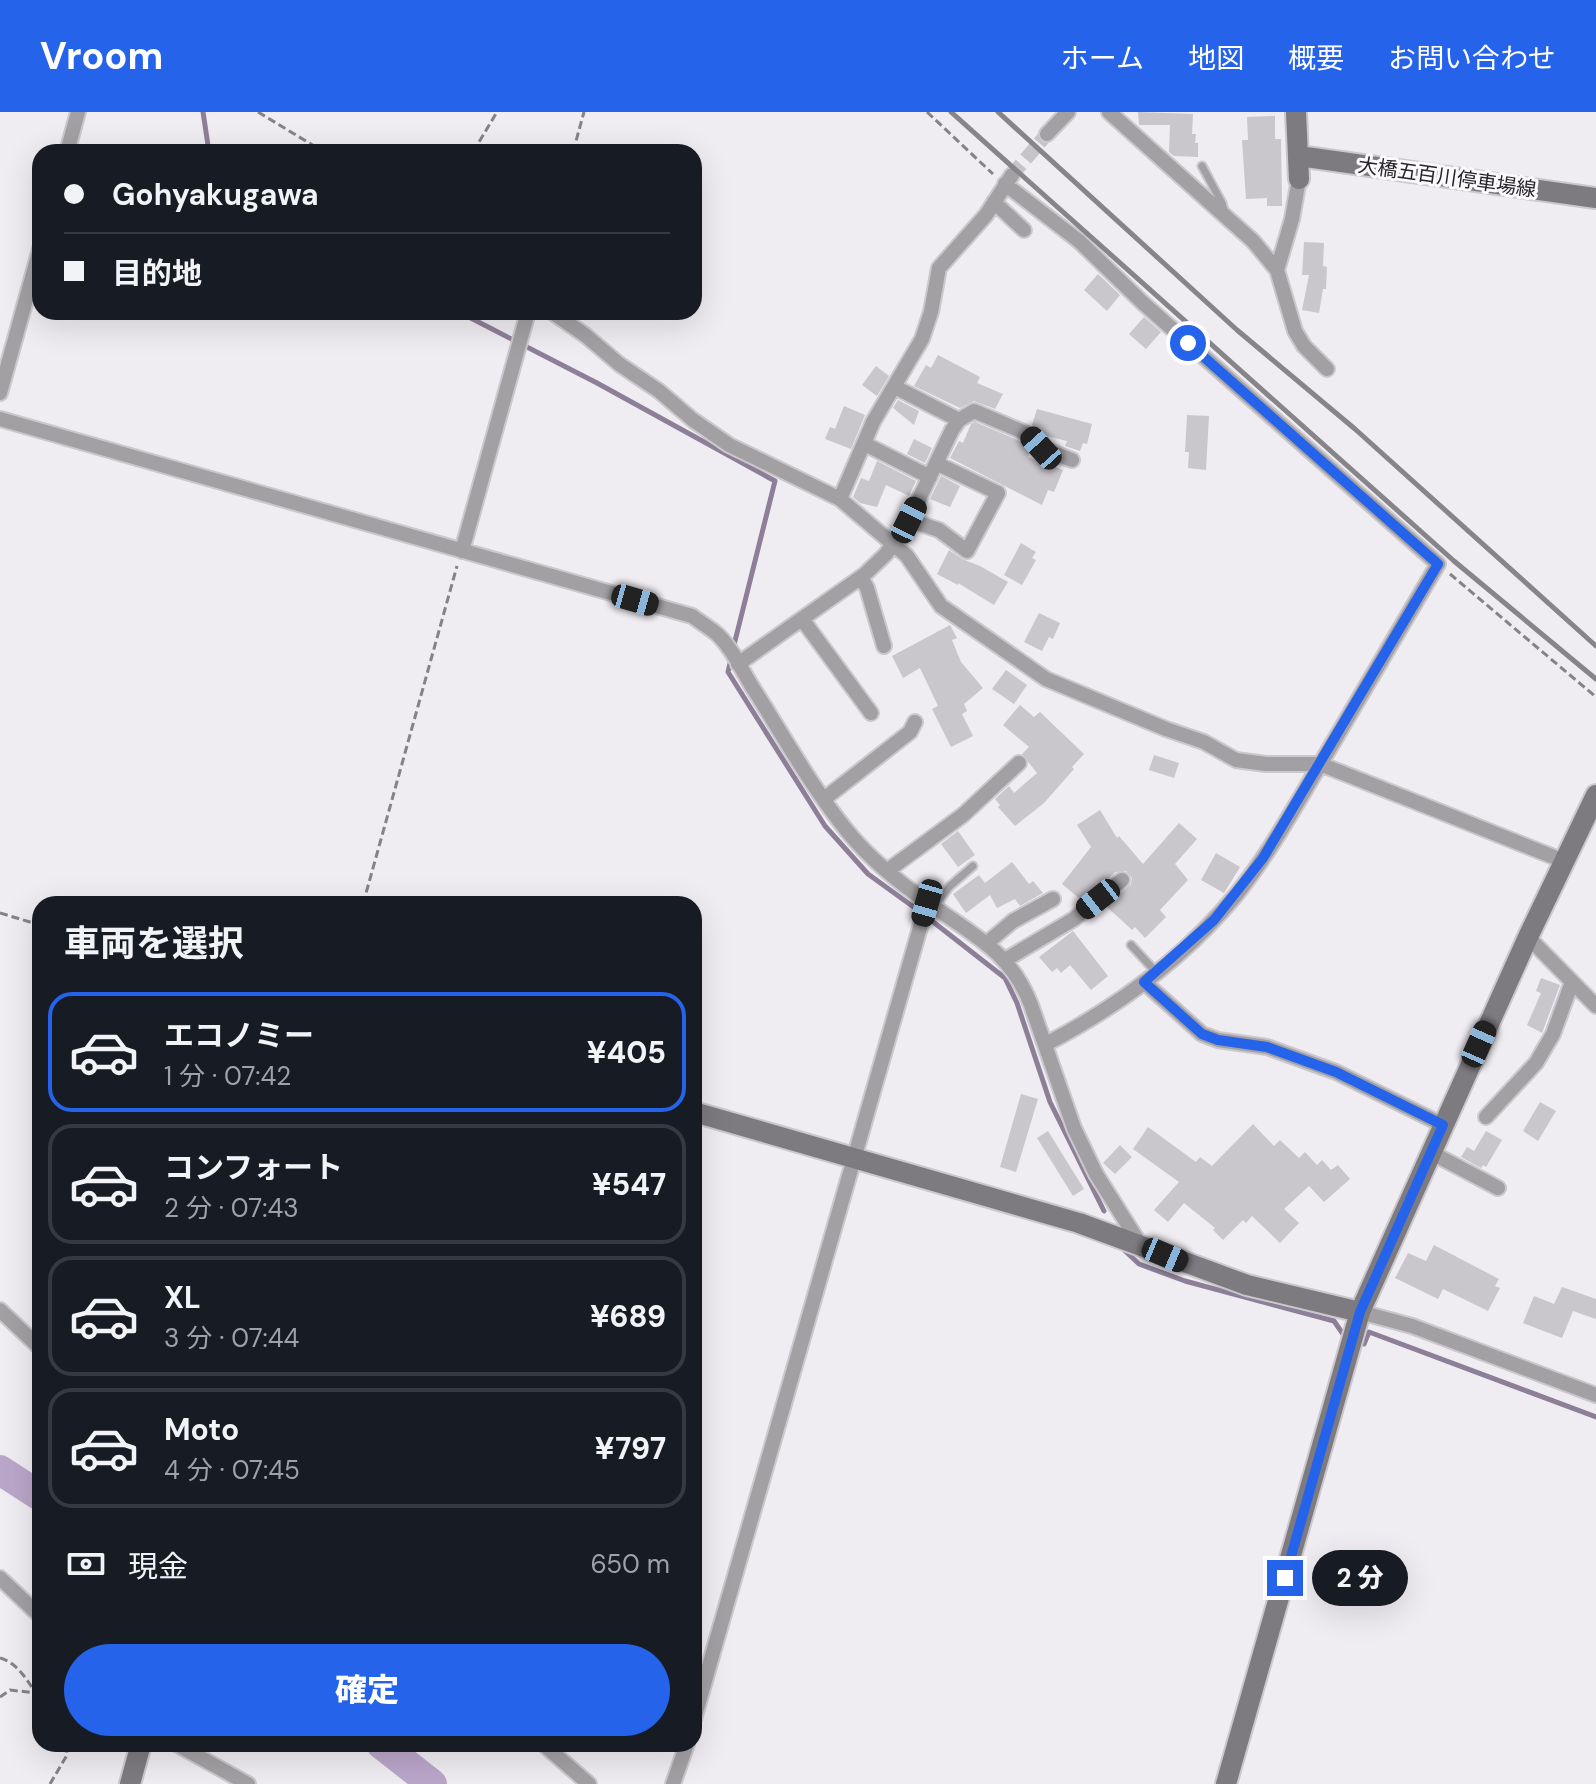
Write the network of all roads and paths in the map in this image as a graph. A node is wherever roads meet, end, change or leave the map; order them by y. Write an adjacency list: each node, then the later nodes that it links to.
1 (78, 112): 10 (street)
2 (258, 112): 11 (path)
3 (497, 112): 12 (path)
4 (584, 112): 13 (path)
5 (927, 112): 17 (path)
6 (1068, 112): 9 (street)
7 (1109, 112): 20 (street)
8 (1296, 112): 14 (street)
9 (1047, 134)
10 (69, 144)
11 (311, 144)
12 (478, 144)
13 (575, 144)
14 (1299, 156): 16 (street); 18 (street, 大橋五百川停車場線)
15 (1202, 166): 20 (lane)
16 (1299, 179): 22 (street)
17 (1008, 180): 19 (street); 39 (street)
18 (1596, 198)
19 (994, 202): 21 (street); 27 (street)
20 (1226, 217): 22 (street)
21 (1024, 230)
22 (1277, 270): 26 (street)
23 (32, 278): 28 (street)
24 (526, 320): 38 (street)
25 (563, 320): 35 (street)
26 (1327, 369)
27 (895, 387): 30 (street); 31 (street)
28 (0, 393)
29 (0, 419): 38 (street)
30 (959, 420): 32 (street); 33 (street)
31 (865, 444): 34 (street); 35 (street)
32 (1072, 460)
33 (938, 464): 34 (street); 36 (street)
34 (930, 477): 36 (street)
35 (840, 499): 37 (street)
36 (909, 520): 37 (street)
37 (894, 545): 40 (street); 48 (street)
38 (462, 551): 43 (street); 55 (path)
39 (1438, 564): 44 (path); 48 (street)
40 (861, 577): 41 (street); 42 (street)
41 (802, 619): 43 (street); 45 (street)
42 (884, 646)
43 (737, 662): 50 (street)
44 (1596, 697)
45 (871, 713)
46 (915, 722): 50 (street)
47 (1019, 763): 53 (street)
48 (1320, 764): 51 (street); 64 (street)
49 (1596, 795): 51 (street)
50 (824, 799): 53 (street)
51 (1564, 861): 60 (street)
52 (973, 866): 57 (lane)
53 (887, 871): 57 (street)
54 (1122, 880): 63 (street)
55 (365, 896)
56 (1053, 899): 61 (street)
57 (930, 905): 61 (street); 73 (street)
58 (0, 913): 59 (path)
59 (32, 923)
60 (1528, 937): 66 (street); 71 (street)
61 (987, 943): 63 (street)
62 (1131, 945): 64 (lane)
63 (1005, 960): 68 (street)
64 (1156, 972): 65 (street)
65 (1144, 982): 68 (street); 71 (street)
66 (1572, 982): 67 (street); 70 (street)
67 (1596, 1006)
68 (1046, 1044): 75 (street)
69 (702, 1114): 73 (street)
70 (1486, 1117)
71 (1443, 1125): 72 (street)
72 (1430, 1152): 74 (street); 77 (street)
73 (855, 1157): 75 (street); 84 (street)
74 (1498, 1188)
75 (1140, 1244): 77 (street)
76 (0, 1310): 78 (street)
77 (1360, 1312): 79 (street); 97 (street)
78 (32, 1340)
79 (1596, 1395)
80 (0, 1578): 81 (street)
81 (32, 1608)
82 (0, 1658): 83 (path)
83 (32, 1688)
84 (702, 1691)
85 (32, 1693): 86 (path)
86 (0, 1697)
87 (67, 1752): 92 (path)
88 (139, 1752): 93 (street)
89 (190, 1752): 94 (street)
90 (552, 1752): 95 (street)
91 (684, 1752): 96 (street)
92 (50, 1784)
93 (130, 1784)
94 (248, 1784)
95 (589, 1784)
96 (673, 1784)
97 (1226, 1784)

